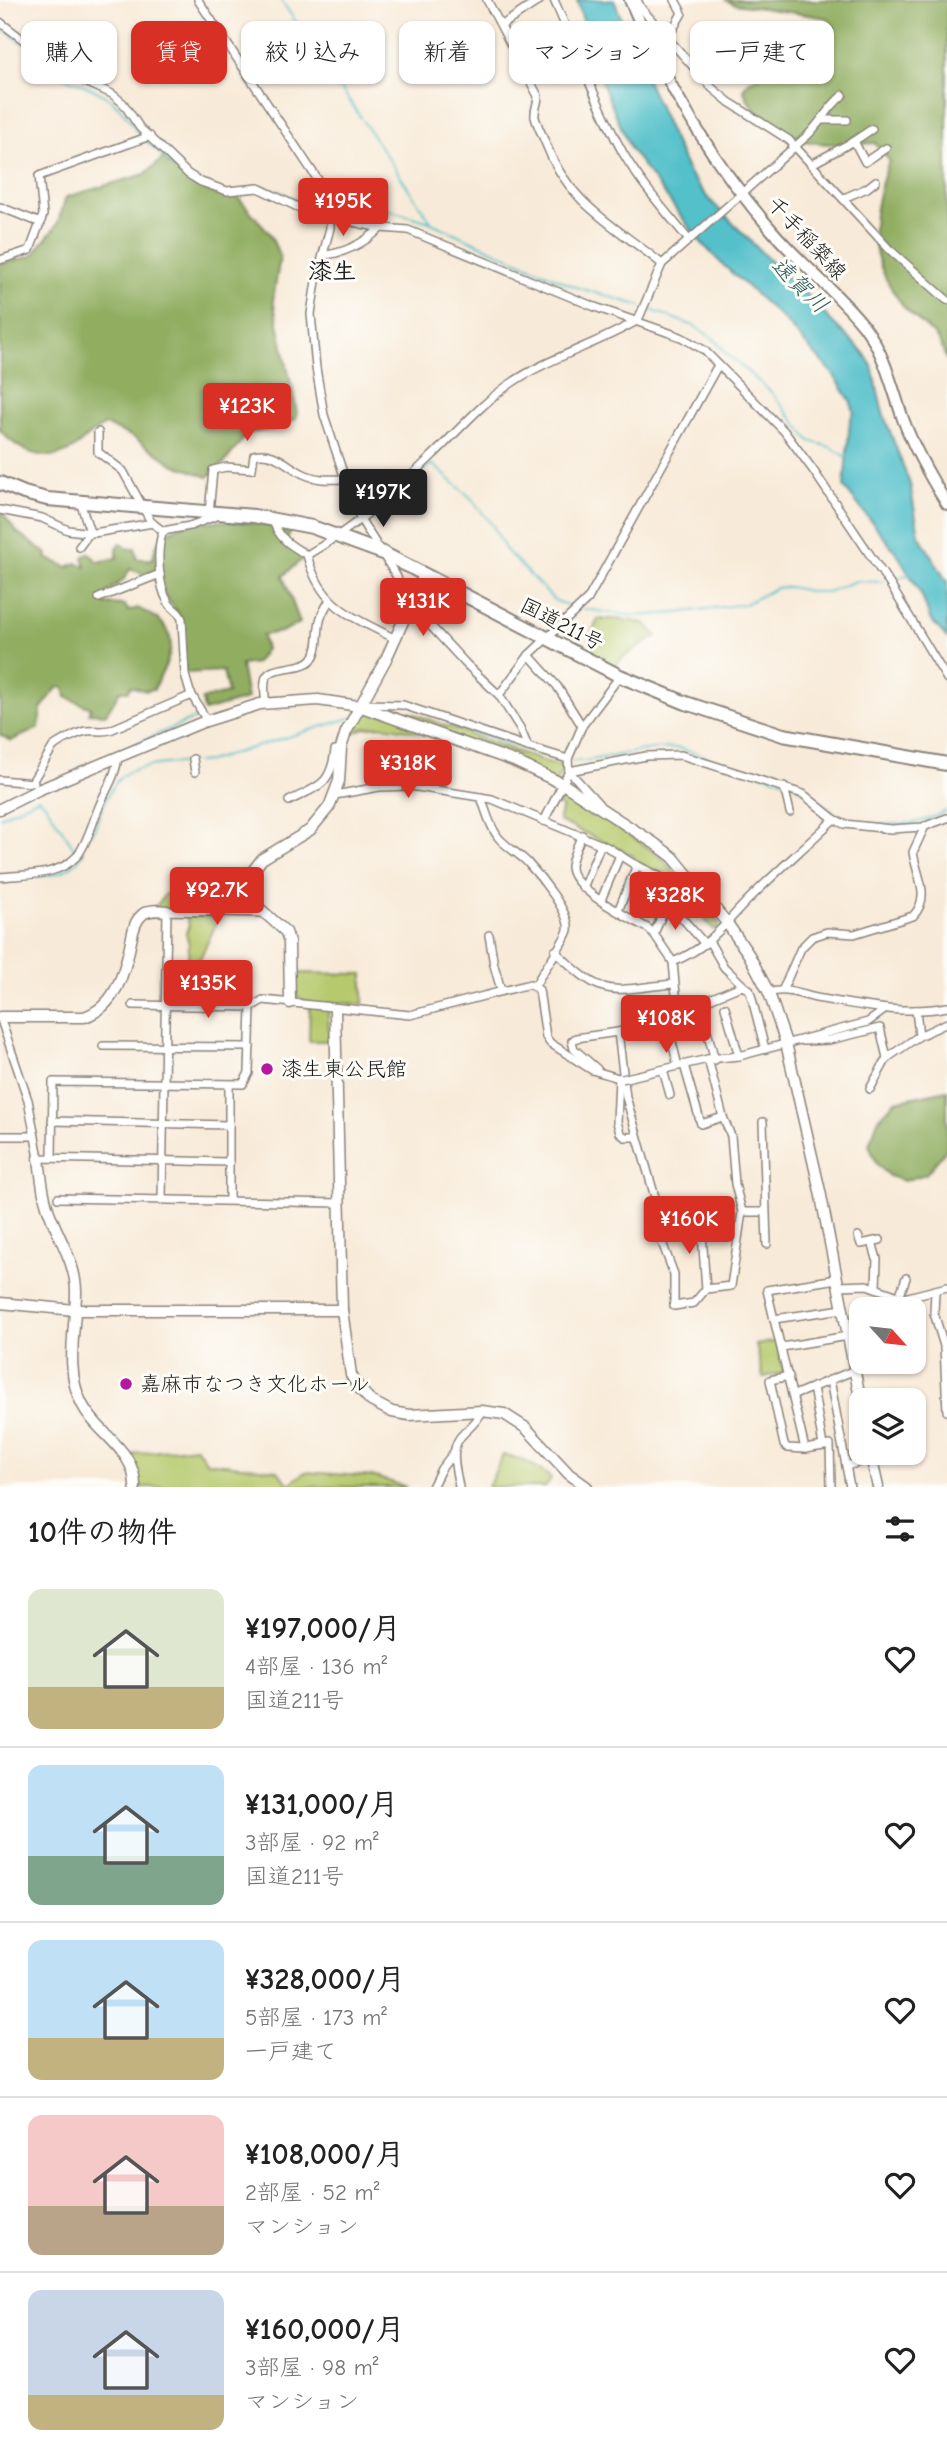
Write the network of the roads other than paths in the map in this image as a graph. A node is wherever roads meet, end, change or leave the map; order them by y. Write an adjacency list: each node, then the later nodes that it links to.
1 (198, 0): 26 (street)
2 (488, 0): 11 (street)
3 (540, 0): 11 (street)
4 (554, 0): 29 (street)
5 (630, 0): 23 (main road, 千手稲築線)
6 (638, 0): 8 (street)
7 (675, 0): 10 (street)
8 (653, 21)
9 (0, 22): 17 (street)
10 (676, 24)
11 (502, 25): 32 (street)
12 (676, 47): 19 (street)
13 (843, 95): 14 (street)
14 (823, 120): 15 (street); 19 (street)
15 (847, 120)
16 (872, 129): 18 (street)
17 (150, 136): 26 (street); 27 (street)
18 (854, 141): 20 (street); 21 (street)
19 (794, 145): 21 (street); 23 (street)
20 (886, 148)
21 (812, 164): 24 (street)
22 (876, 181): 24 (street)
23 (740, 195): 29 (street); 40 (main road, 千手稲築線)
24 (844, 198): 33 (street)
25 (0, 207): 27 (street)
26 (331, 217): 28 (street); 30 (street)
27 (41, 223): 31 (street)
28 (381, 228): 30 (street); 34 (street)
29 (690, 238): 32 (street)
30 (325, 256): 37 (street)
31 (0, 260)
32 (662, 264): 34 (street)
33 (947, 300)
34 (638, 320): 35 (street); 45 (street)
35 (718, 365): 59 (street); 62 (street)
36 (98, 432): 41 (street)
37 (345, 479): 43 (street); 45 (street)
38 (0, 483): 39 (highway, 国道211号)
39 (80, 502): 41 (highway, 国道211号); 48 (street)
40 (947, 504)
41 (142, 507): 43 (highway, 国道211号); 46 (street)
42 (0, 510): 48 (street)
43 (215, 513): 44 (highway, 国道211号); 47 (street)
44 (273, 520): 49 (highway, 国道211号); 52 (street)
45 (360, 520): 49 (street); 51 (street)
46 (153, 523): 47 (street); 48 (street)
47 (163, 531): 53 (street)
48 (90, 532): 50 (street)
49 (340, 536): 51 (highway, 国道211号); 52 (street)
50 (79, 547)
51 (383, 553): 54 (highway, 国道211号); 57 (street)
52 (307, 555): 56 (street)
53 (160, 574): 55 (street); 63 (street)
54 (424, 575): 57 (street); 59 (highway, 国道211号)
55 (99, 598)
56 (330, 601): 58 (street); 65 (street)
57 (411, 605): 58 (street); 64 (street)
58 (395, 639): 66 (street)
59 (546, 639): 60 (street); 61 (highway, 国道211号)
60 (529, 655): 64 (street); 68 (street)
61 (620, 676): 68 (street); 74 (highway, 国道211号)
62 (947, 680)
63 (192, 695): 67 (street); 79 (street)
64 (499, 695): 69 (street)
65 (265, 704): 66 (street); 67 (street)
66 (361, 705): 69 (street); 70 (street); 78 (street)
67 (207, 721): 71 (street)
68 (582, 726): 72 (street)
69 (528, 747): 72 (street)
70 (341, 750): 81 (street); 83 (street)
71 (118, 757): 79 (street); 96 (street)
72 (568, 758): 75 (street)
73 (193, 759): 76 (street)
74 (947, 764)
75 (569, 771): 78 (street); 80 (street); 85 (street)
76 (195, 772)
77 (0, 780): 79 (street)
78 (563, 784): 85 (street); 89 (street)
79 (35, 786): 84 (street)
80 (784, 787): 86 (street); 88 (street)
81 (335, 794): 82 (street); 102 (street)
82 (481, 797): 89 (street); 108 (street)
83 (289, 801)
84 (0, 808)
85 (604, 809): 104 (street)
86 (790, 812)
87 (947, 818): 90 (street)
88 (834, 819): 90 (street); 104 (street)
89 (544, 821): 91 (street)
90 (925, 826): 113 (street)
91 (582, 835): 92 (street); 97 (street)
92 (601, 844): 93 (street); 97 (street)
93 (620, 855): 94 (street); 98 (street)
94 (637, 865): 95 (street); 101 (street)
95 (655, 874): 99 (street); 103 (street)
96 (0, 877)
97 (583, 888): 98 (street)
98 (601, 901): 101 (street)
99 (667, 901): 105 (street); 107 (street)
100 (167, 911): 102 (street); 118 (street); 126 (street)
101 (618, 911): 103 (street)
102 (264, 913): 116 (street)
103 (636, 921): 105 (street)
104 (727, 923): 107 (street); 115 (street)
105 (654, 934): 109 (street)
106 (489, 935): 114 (street)
107 (707, 942): 109 (street); 112 (street)
108 (555, 951): 110 (street); 111 (street)
109 (673, 962): 110 (street)
110 (674, 984): 119 (street)
111 (535, 986): 114 (street); 142 (street)
112 (745, 987): 119 (street); 136 (street)
113 (783, 989): 115 (street); 124 (street)
114 (501, 990): 123 (street)
115 (769, 993): 132 (street)
116 (290, 1003): 120 (street); 123 (street)
117 (133, 1005): 118 (street)
118 (165, 1005): 120 (street); 134 (street)
119 (677, 1006): 130 (street)
120 (251, 1007): 135 (street)
121 (725, 1007): 137 (street)
122 (947, 1007): 125 (street)
123 (335, 1009): 163 (street)
124 (886, 1009): 125 (street); 132 (street)
125 (916, 1010): 131 (street)
126 (0, 1017): 154 (street)
127 (667, 1022): 140 (street)
128 (947, 1023): 131 (street)
129 (707, 1031): 139 (street)
130 (618, 1032): 142 (street); 155 (street)
131 (919, 1036): 138 (street)
132 (791, 1042): 136 (street); 138 (street); 170 (street)
133 (103, 1046): 134 (street)
134 (165, 1046): 135 (street); 144 (street)
135 (250, 1047): 145 (street)
136 (765, 1049): 137 (street)
137 (739, 1056): 139 (street)
138 (887, 1058): 146 (street)
139 (711, 1060): 140 (street); 148 (street)
140 (681, 1065): 141 (street); 148 (street)
141 (663, 1070): 143 (street); 147 (street)
142 (604, 1074): 143 (street)
143 (623, 1078): 155 (street)
144 (164, 1084): 145 (street); 149 (street); 151 (street)
145 (229, 1086): 152 (street)
146 (870, 1088)
147 (670, 1096)
148 (723, 1117): 164 (street)
149 (52, 1121): 151 (street); 157 (street)
150 (763, 1122): 165 (street)
151 (163, 1124): 152 (street); 158 (street)
152 (229, 1125): 159 (street)
153 (0, 1136): 154 (street)
154 (34, 1136): 156 (street)
155 (637, 1137): 173 (street)
156 (39, 1158): 157 (street); 179 (street)
157 (52, 1158): 158 (street)
158 (163, 1161): 159 (street); 161 (street)
159 (229, 1162): 162 (street)
160 (58, 1198): 161 (street)
161 (162, 1199): 162 (street)
162 (229, 1200): 163 (street)
163 (339, 1203): 180 (street)
164 (742, 1212): 165 (street); 173 (street)
165 (765, 1212): 168 (street)
166 (701, 1220): 173 (street)
167 (858, 1236): 172 (street)
168 (767, 1244)
169 (906, 1278): 175 (street)
170 (838, 1283): 172 (street); 178 (street); 181 (street)
171 (947, 1287): 174 (street)
172 (876, 1288): 175 (street)
173 (706, 1289)
174 (935, 1290): 176 (street); 191 (street)
175 (899, 1297)
176 (908, 1297)
177 (0, 1303): 179 (street)
178 (843, 1309): 181 (street); 182 (street)
179 (75, 1310): 180 (street); 199 (street)
180 (342, 1310): 190 (street)
181 (774, 1319): 184 (street)
182 (848, 1336): 183 (street); 184 (street)
183 (849, 1341)
184 (782, 1347): 186 (street)
185 (849, 1372): 187 (street)
186 (789, 1376): 189 (street); 194 (street)
187 (830, 1380): 188 (street); 192 (street)
188 (813, 1387): 189 (street); 193 (street)
189 (793, 1395): 194 (street)
190 (482, 1411): 195 (street); 202 (street)
191 (947, 1411)
192 (842, 1443): 193 (street); 198 (street)
193 (827, 1446): 194 (street); 203 (street)
194 (805, 1449)
195 (454, 1452): 200 (street); 201 (street)
196 (849, 1465): 198 (street)
197 (873, 1465): 205 (street)
198 (846, 1466): 204 (street)
199 (135, 1487)
200 (432, 1487)
201 (459, 1487)
202 (587, 1487)
203 (831, 1487)
204 (850, 1487)
205 (878, 1487)

